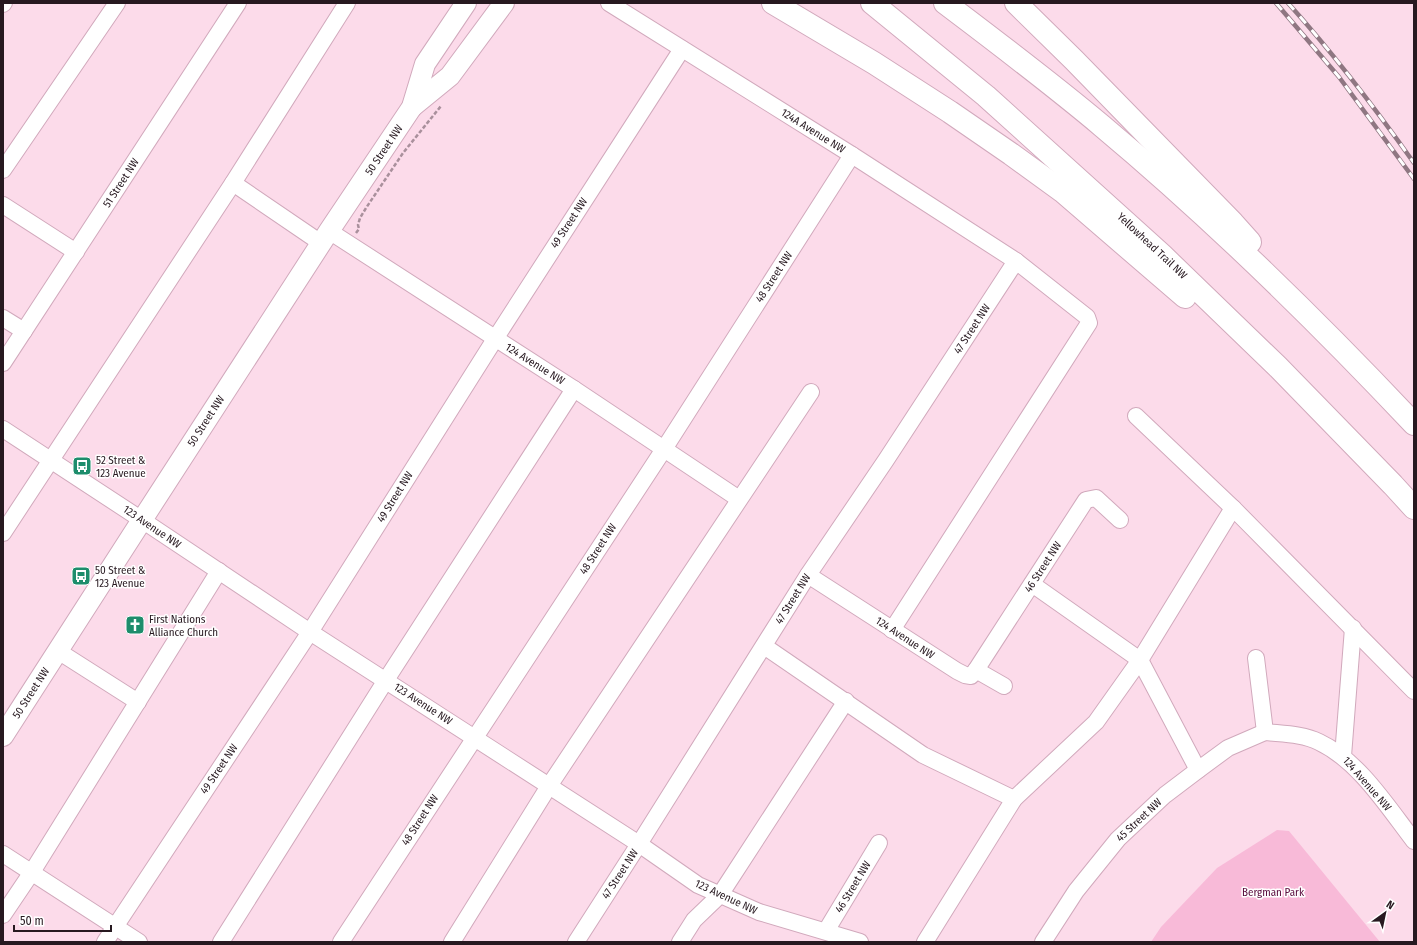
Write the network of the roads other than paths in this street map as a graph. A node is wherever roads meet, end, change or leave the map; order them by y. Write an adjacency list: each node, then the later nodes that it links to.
1 (116, 3): 14 (street)
2 (238, 3): 18 (street, 51 Street NW)
3 (347, 3): 15 (street)
4 (466, 3): 12 (main road, 50 Street NW)
5 (504, 3): 12 (main road, 50 Street NW)
6 (608, 3): 11 (street, 124A Avenue NW)
7 (773, 3): 25 (highway)
8 (872, 3): 25 (highway, Yellowhead Trail NW)
9 (945, 3): 24 (highway)
10 (1016, 3): 24 (highway)
11 (682, 49): 13 (street, 124A Avenue NW); 22 (street, 49 Street NW)
12 (412, 107): 17 (main road, 50 Street NW)
13 (852, 155): 19 (street, 124A Avenue NW); 31 (street, 48 Street NW)
14 (3, 170)
15 (233, 182): 17 (street, 124 Avenue NW); 32 (street)
16 (3, 205): 18 (street)
17 (325, 237): 22 (street, 124 Avenue NW); 36 (main road, 50 Street NW)
18 (76, 252): 21 (street, 51 Street NW)
19 (1016, 261): 40 (street, 47 Street NW); 43 (street, 124A Avenue NW)
20 (3, 318): 21 (street)
21 (24, 332): 23 (street, 51 Street NW)
22 (495, 339): 26 (street, 124 Avenue NW); 44 (street, 49 Street NW)
23 (3, 363)
24 (1358, 364): 29 (highway)
25 (1277, 366): 35 (highway, Yellowhead Trail NW)
26 (574, 389): 31 (street, 124 Avenue NW); 50 (street)
27 (811, 392): 33 (street)
28 (1136, 416): 34 (street)
29 (1414, 424)
30 (3, 430): 32 (street, 123 Avenue NW)
31 (664, 449): 33 (street, 124 Avenue NW); 57 (street, 48 Street NW)
32 (51, 461): 36 (street, 123 Avenue NW); 38 (street)
33 (739, 499): 60 (street)
34 (1233, 508): 42 (street); 48 (street)
35 (1414, 508)
36 (142, 520): 39 (street, 123 Avenue NW); 46 (main road, 50 Street NW)
37 (1120, 520): 41 (street, 46 Street NW)
38 (3, 533)
39 (218, 571): 44 (street, 123 Avenue NW); 54 (street)
40 (808, 575): 43 (street, 124 Avenue NW); 45 (street, 47 Street NW)
41 (1032, 584): 48 (street); 49 (street, 46 Street NW)
42 (1352, 628): 52 (street); 58 (street)
43 (892, 630): 49 (street, 124 Avenue NW)
44 (310, 632): 50 (street, 123 Avenue NW); 69 (street, 49 Street NW)
45 (764, 646): 53 (street); 64 (street, 47 Street NW)
46 (58, 651): 54 (street); 56 (main road, 50 Street NW)
47 (1256, 658): 55 (street)
48 (1140, 660): 59 (street); 61 (street)
49 (976, 670): 51 (street)
50 (386, 680): 57 (street, 123 Avenue NW); 73 (street)
51 (1004, 686)
52 (1414, 691)
53 (846, 701): 61 (street); 67 (street)
54 (138, 702): 66 (street)
55 (1266, 732): 58 (street, 124 Avenue NW); 59 (street, 45 Street NW)
56 (3, 736)
57 (474, 738): 60 (street, 123 Avenue NW); 74 (street, 48 Street NW)
58 (1343, 756): 62 (street, 124 Avenue NW)
59 (1198, 770): 80 (street, 45 Street NW)
60 (549, 786): 64 (street, 123 Avenue NW); 75 (street)
61 (1014, 799): 79 (street)
62 (1414, 840)
63 (879, 842): 70 (street, 46 Street NW)
64 (639, 844): 67 (street, 123 Avenue NW); 76 (street, 47 Street NW)
65 (3, 854): 66 (street)
66 (32, 872): 68 (street); 69 (street)
67 (720, 895): 70 (street, 123 Avenue NW); 77 (street)
68 (3, 915)
69 (115, 926): 71 (street, 49 Street NW); 72 (street)
70 (818, 934): 78 (street, 123 Avenue NW)
71 (105, 942)
72 (139, 942)
73 (221, 942)
74 (341, 942)
75 (452, 942)
76 (576, 942)
77 (680, 942)
78 (860, 942)
79 (925, 942)
80 (1043, 942)

